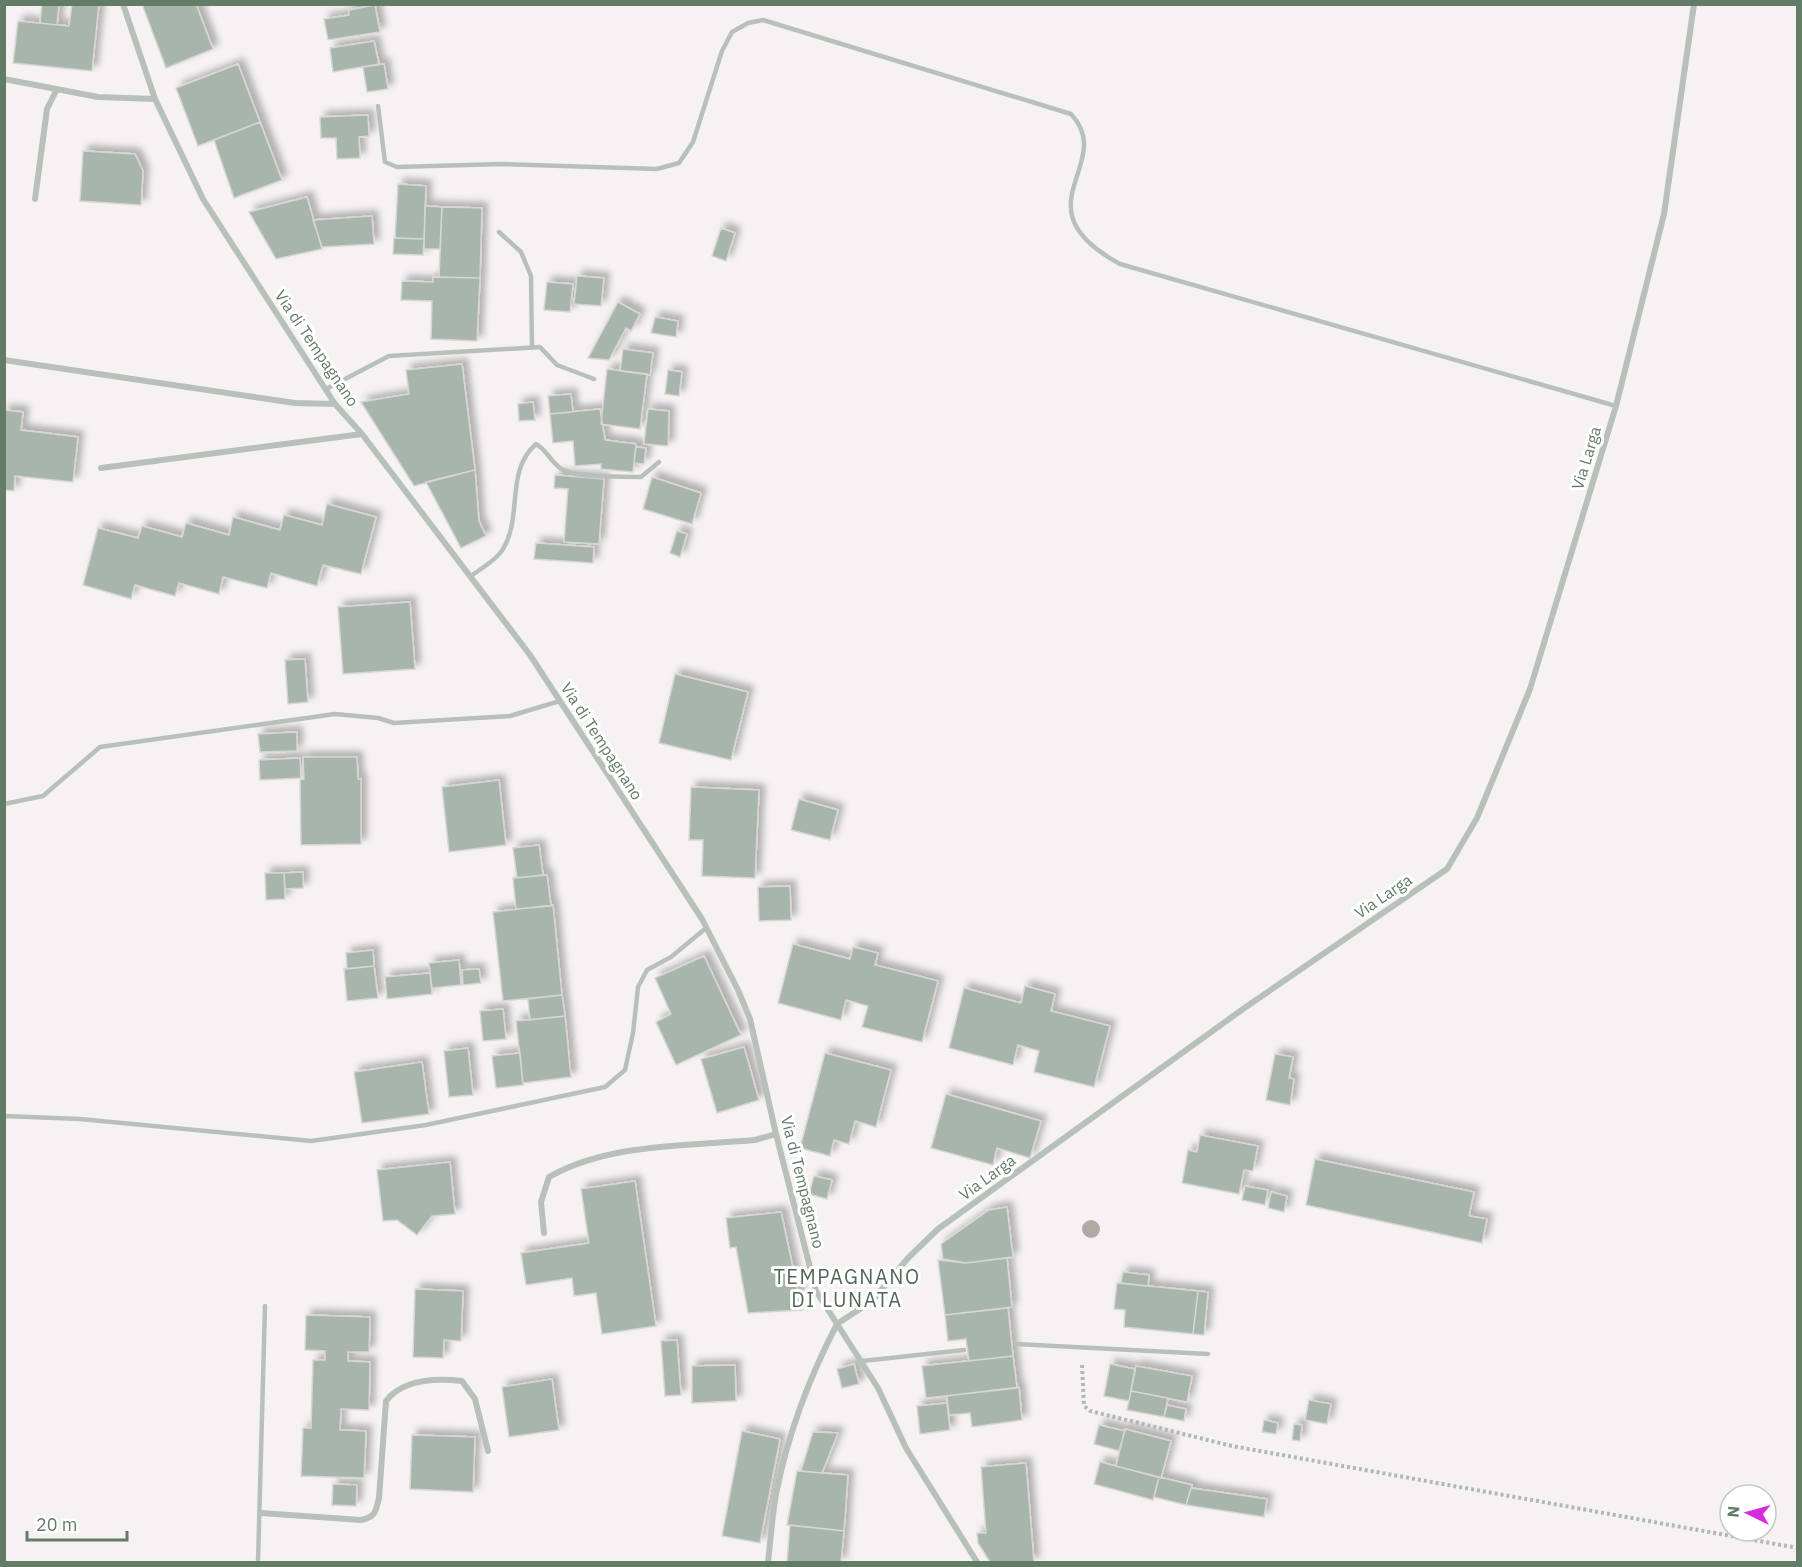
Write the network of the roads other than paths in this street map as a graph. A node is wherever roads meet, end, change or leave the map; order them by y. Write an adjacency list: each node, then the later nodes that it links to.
1 (123, 4): 5 (street, Via di Tempagnano)
2 (1694, 4): 14 (street, Via Larga)
3 (4, 79): 4 (street)
4 (56, 91): 5 (street); 7 (street)
5 (155, 99): 12 (street, Via di Tempagnano)
6 (378, 106): 14 (lane)
7 (35, 198)
8 (499, 232): 9 (lane)
9 (532, 348): 11 (lane); 12 (lane)
10 (4, 360): 13 (street)
11 (594, 379)
12 (326, 388): 13 (street, Via di Tempagnano)
13 (336, 404): 15 (street, Via di Tempagnano)
14 (1617, 406): 26 (street, Via Larga)
15 (362, 434): 17 (street); 18 (street, Via di Tempagnano)
16 (659, 462): 18 (lane)
17 (101, 468)
18 (471, 576): 19 (street, Via di Tempagnano)
19 (560, 701): 20 (lane); 21 (street, Via di Tempagnano)
20 (4, 804)
21 (706, 928): 22 (lane); 23 (street, Via di Tempagnano)
22 (4, 1116)
23 (776, 1134): 24 (street); 26 (street, Via di Tempagnano)
24 (544, 1233)
25 (266, 1306): 32 (lane)
26 (837, 1324): 30 (street); 34 (street)
27 (1016, 1344): 29 (lane)
28 (964, 1350): 30 (lane)
29 (1208, 1354)
30 (862, 1361): 35 (street)
31 (488, 1451): 32 (street)
32 (261, 1513): 33 (lane)
33 (258, 1563)
34 (768, 1563)
35 (977, 1563)

